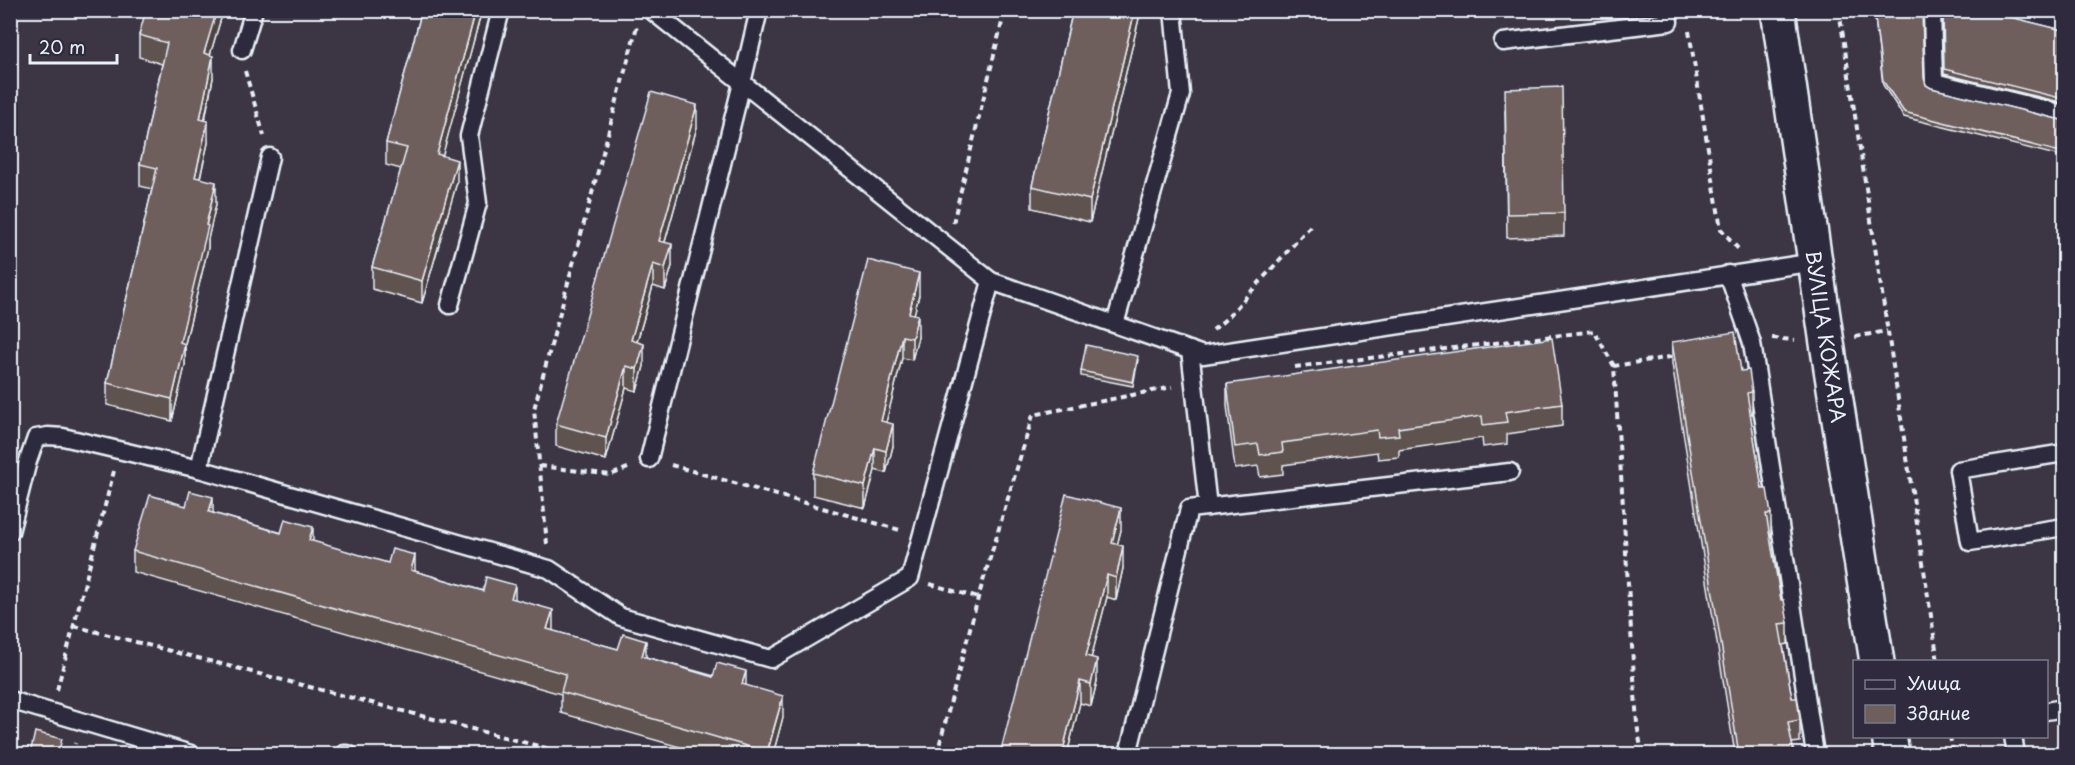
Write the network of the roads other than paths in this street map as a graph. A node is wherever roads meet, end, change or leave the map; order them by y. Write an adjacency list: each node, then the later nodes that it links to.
1 (254, 10): 12 (lane)
2 (501, 10): 19 (lane)
3 (759, 10): 13 (lane)
4 (1173, 10): 20 (lane)
5 (1667, 10): 11 (lane)
6 (1778, 10): 16 (street, ВУЛІЦА КОЖАРА)
7 (1932, 10): 14 (lane)
8 (2008, 10): 10 (lane)
9 (645, 16): 13 (lane)
10 (2064, 24)
11 (1503, 42)
12 (242, 50)
13 (742, 83): 18 (lane); 23 (lane)
14 (2064, 114)
15 (270, 157): 24 (lane)
16 (1815, 262): 17 (lane); 29 (street, ВУЛІЦА КОЖАРА)
17 (1728, 274): 21 (lane); 37 (lane)
18 (991, 281): 20 (lane); 24 (lane)
19 (450, 304)
20 (1115, 324): 21 (lane)
21 (1190, 350): 26 (lane)
22 (2064, 453): 27 (lane)
23 (649, 459)
24 (198, 470): 28 (lane)
25 (1510, 472): 26 (lane)
26 (1208, 507): 36 (lane)
27 (2064, 527)
28 (10, 532)
29 (1877, 660)
30 (10, 700): 35 (lane)
31 (2064, 708): 32 (lane)
32 (2048, 711)
33 (1889, 738): 38 (street)
34 (2013, 738): 39 (lane)
35 (191, 754)
36 (1128, 754)
37 (1815, 754)
38 (1892, 754)
39 (2016, 754)

